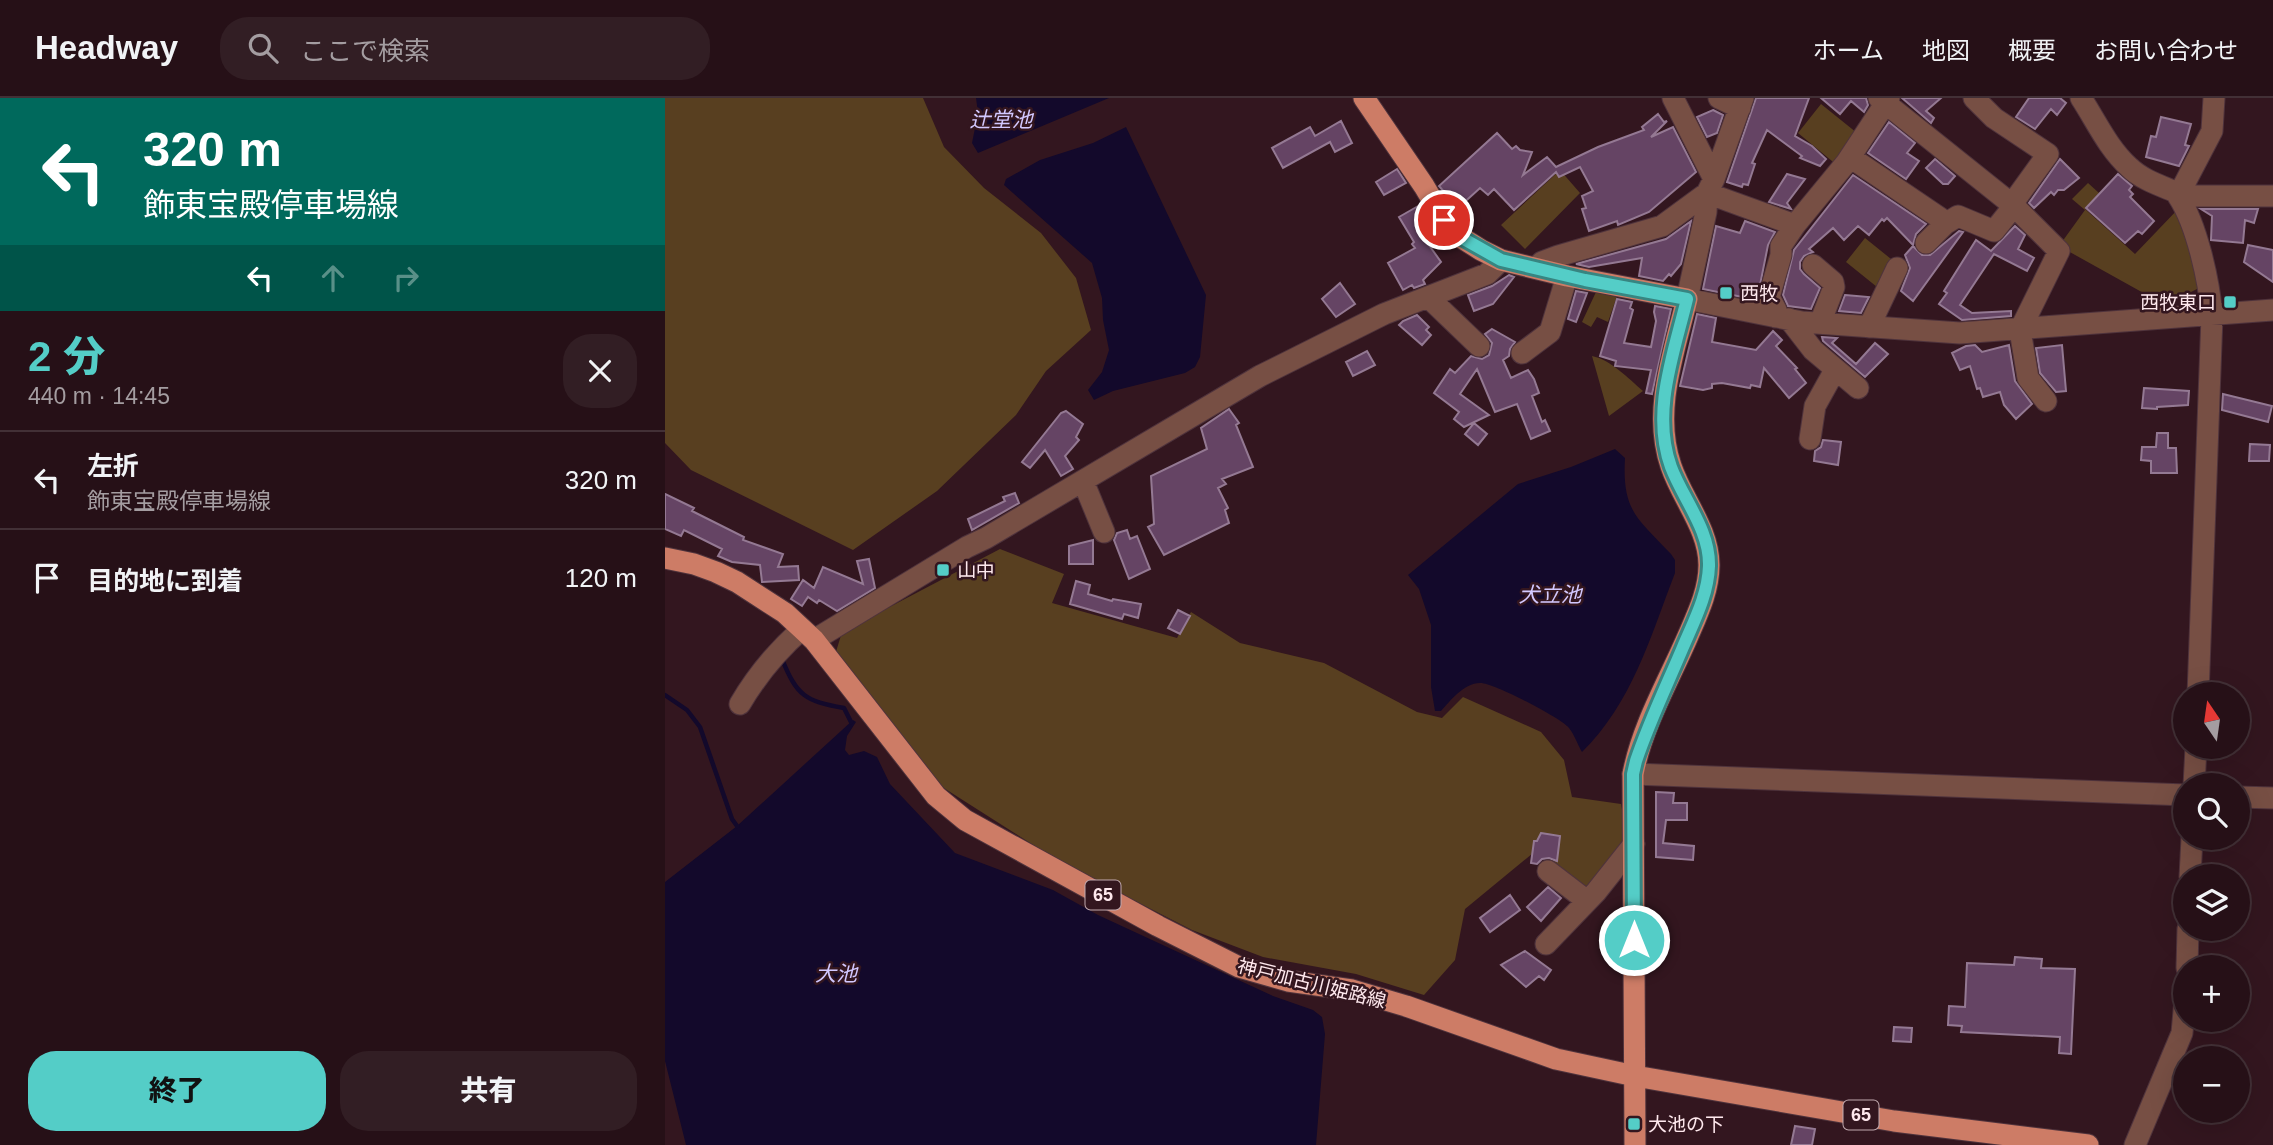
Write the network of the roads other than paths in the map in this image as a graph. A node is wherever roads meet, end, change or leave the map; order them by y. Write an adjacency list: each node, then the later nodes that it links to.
1 (1364, 98): 17 (main road)
2 (1672, 98): 10 (street)
3 (1719, 98): 8 (street)
4 (1974, 98): 13 (street)
5 (2081, 98): 11 (street)
6 (2214, 98): 11 (street)
7 (1885, 100): 9 (street); 13 (street)
8 (1741, 103): 10 (street)
9 (1850, 157): 14 (street); 15 (street)
10 (1711, 186): 14 (street); 19 (street); 23 (street)
11 (2178, 196): 12 (street); 25 (street)
12 (2273, 196)
13 (2013, 205): 15 (street); 29 (street)
14 (1795, 225): 26 (street)
15 (1945, 225): 16 (street)
16 (1926, 243)
17 (1501, 260): 19 (main road); 22 (street)
18 (1813, 265): 27 (street)
19 (1536, 268): 21 (main road)
20 (1897, 268): 28 (street)
21 (1567, 276): 23 (main road); 31 (street)
22 (1428, 297): 30 (street); 36 (street)
23 (1687, 299): 26 (street); 42 (main road)
24 (2273, 310): 25 (street)
25 (2212, 316): 29 (street); 40 (street)
26 (1782, 318): 27 (street); 32 (street)
27 (1820, 323): 28 (street)
28 (1870, 327): 29 (street)
29 (2020, 330): 34 (street)
30 (1479, 346)
31 (1522, 353)
32 (1835, 370): 33 (street); 35 (street)
33 (1858, 388)
34 (2046, 401)
35 (1810, 439)
36 (1083, 481): 37 (street); 39 (street)
37 (1104, 532)
38 (665, 558): 39 (main road, 神戸加古川姫路線 / 65)
39 (808, 635): 41 (street); 51 (main road, 神戸加古川姫路線 / 65)
40 (2198, 682)
41 (740, 704)
42 (1633, 774): 43 (street); 46 (main road)
43 (2173, 795)
44 (2250, 797): 45 (street)
45 (2273, 798)
46 (1634, 844): 48 (street); 51 (main road)
47 (1548, 871): 48 (street)
48 (1590, 898): 49 (street)
49 (1546, 944)
50 (2180, 1032): 54 (street)
51 (1635, 1076): 52 (main road); 53 (main road, 神戸加古川姫路線 / 65)
52 (1636, 1145)
53 (2088, 1145)
54 (2135, 1145)

